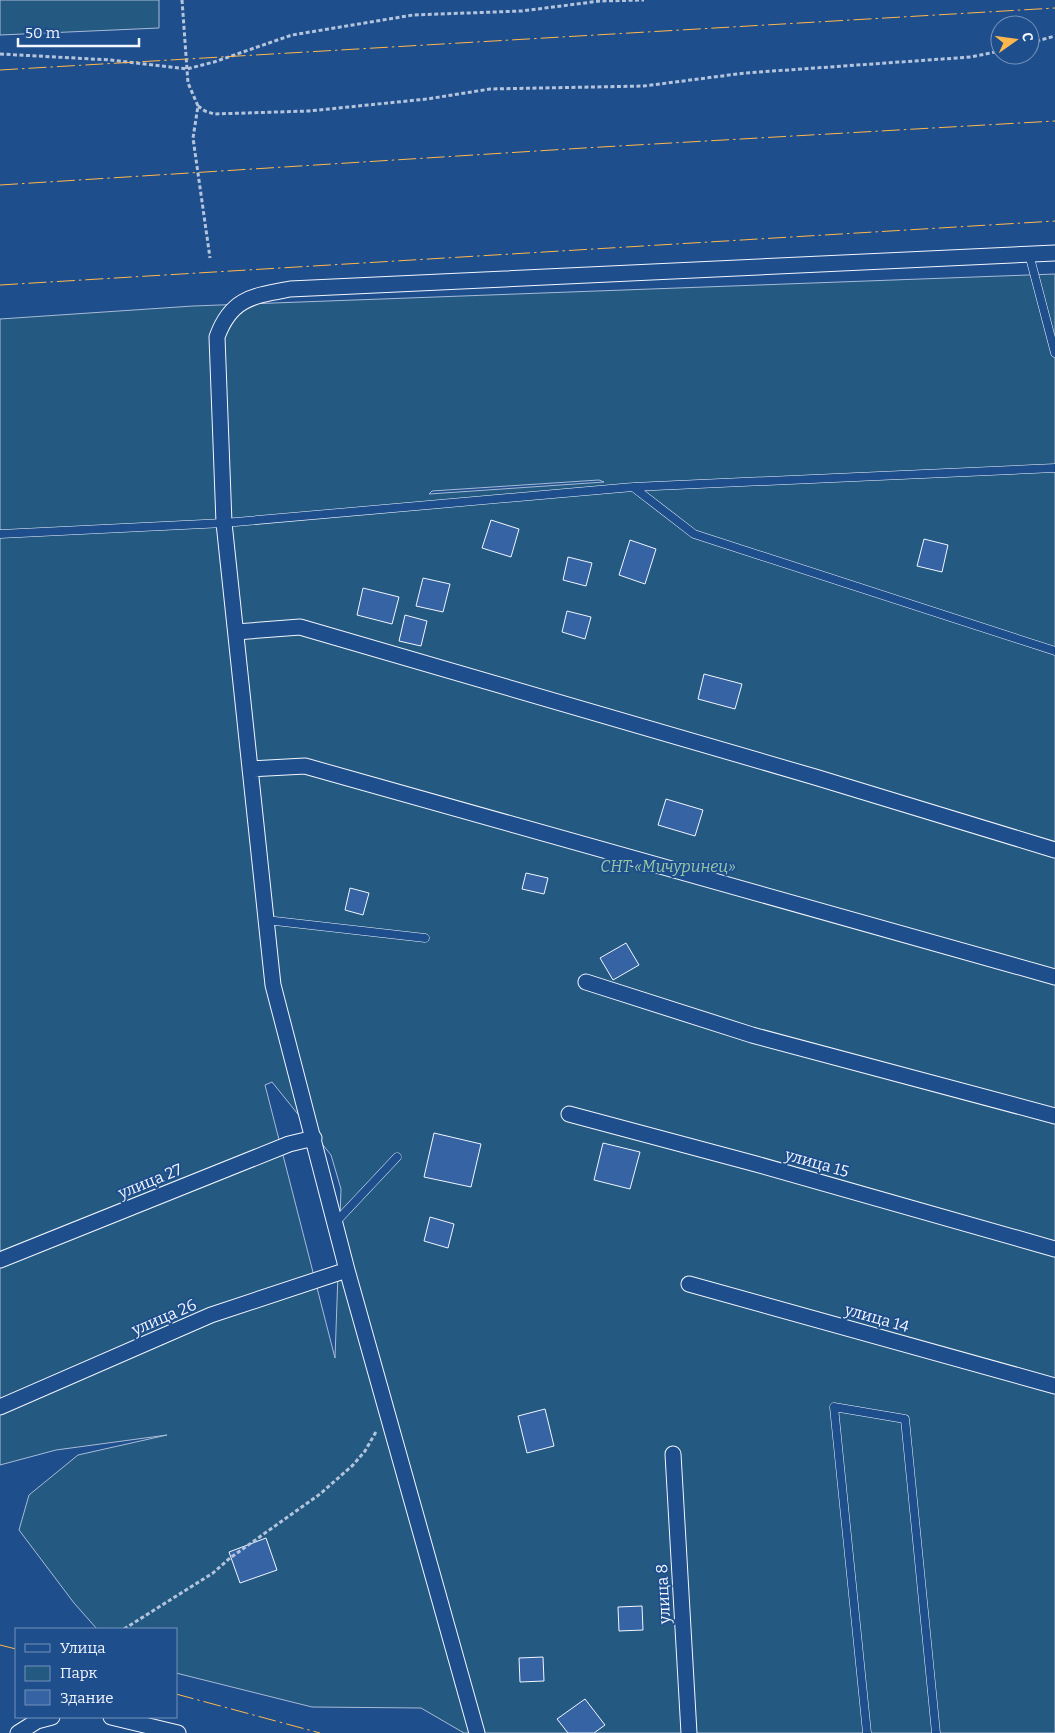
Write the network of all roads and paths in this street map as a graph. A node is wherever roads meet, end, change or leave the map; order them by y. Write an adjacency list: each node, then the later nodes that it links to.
1 (182, 0): 7 (path)
2 (644, 0): 7 (path)
3 (1055, 36): 4 (path)
4 (1040, 40)
5 (990, 53): 8 (path)
6 (0, 54): 7 (path)
7 (187, 69): 8 (path)
8 (198, 106): 11 (path)
9 (1055, 252): 10 (street)
10 (1029, 254): 12 (lane); 15 (street)
11 (210, 258)
12 (1055, 353)
13 (1055, 468): 14 (lane)
14 (633, 487): 15 (lane); 18 (lane)
15 (224, 523): 16 (lane); 17 (street)
16 (0, 534)
17 (236, 632): 19 (street); 20 (street)
18 (1055, 651)
19 (250, 770): 21 (street); 23 (street)
20 (1055, 850)
21 (266, 920): 22 (lane); 27 (street)
22 (425, 938)
23 (1055, 977)
24 (586, 982): 26 (street)
25 (569, 1114): 30 (street, улица 15)
26 (1055, 1116)
27 (314, 1138): 29 (street); 31 (street, улица 27)
28 (397, 1157): 29 (lane)
29 (335, 1223): 32 (street)
30 (1055, 1249)
31 (0, 1260)
32 (347, 1270): 35 (street, улица 26); 36 (street)
33 (689, 1284): 34 (street, улица 14)
34 (1055, 1386)
35 (0, 1407)
36 (387, 1413): 38 (path); 44 (street)
37 (673, 1454): 45 (street, улица 8)
38 (126, 1628)
39 (48, 1718): 42 (street)
40 (113, 1718): 41 (street)
41 (130, 1726): 43 (street)
42 (18, 1733)
43 (178, 1733)
44 (477, 1733)
45 (689, 1733)
46 (867, 1733): 47 (lane)
47 (936, 1733)

